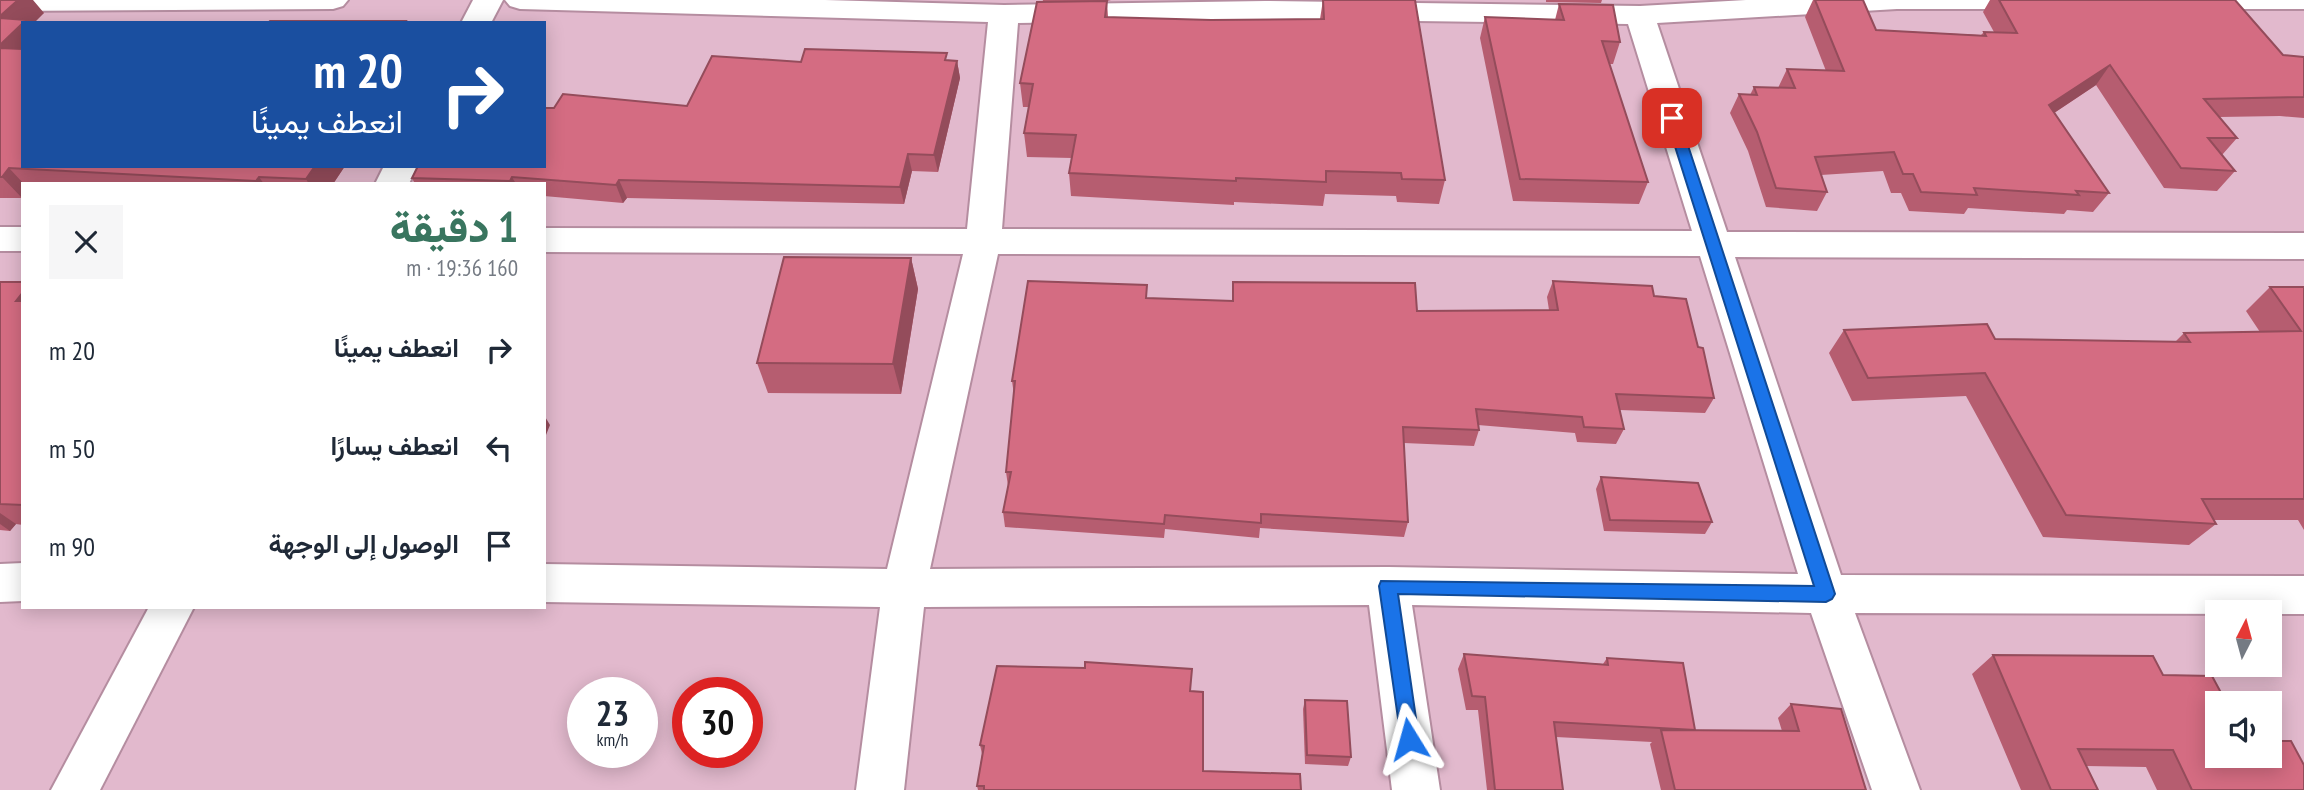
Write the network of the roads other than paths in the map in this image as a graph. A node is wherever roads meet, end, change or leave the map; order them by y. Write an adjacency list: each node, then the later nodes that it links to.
1 (333, 0): 8 (street)
2 (488, 0): 12 (street)
3 (520, 0): 10 (street)
4 (1897, 0): 5 (street); 11 (street)
5 (2073, 0)
6 (2155, 0): 7 (street)
7 (2304, 0)
8 (0, 2)
9 (1264, 5): 10 (street); 11 (street)
10 (1004, 14): 16 (street)
11 (1640, 15): 17 (street)
12 (477, 21)
13 (0, 239): 14 (street)
14 (21, 239)
15 (546, 240): 16 (street)
16 (983, 243): 17 (street); 23 (street)
17 (1713, 246): 18 (street); 24 (street)
18 (2304, 246)
19 (21, 582): 20 (street)
20 (0, 583)
21 (546, 583): 23 (street)
22 (1388, 586): 23 (street); 24 (street); 29 (street)
23 (904, 588): 28 (street)
24 (1826, 594): 25 (street); 30 (street)
25 (2304, 595)
26 (171, 609): 27 (street)
27 (75, 790)
28 (880, 790)
29 (1416, 790)
30 (1896, 790)

